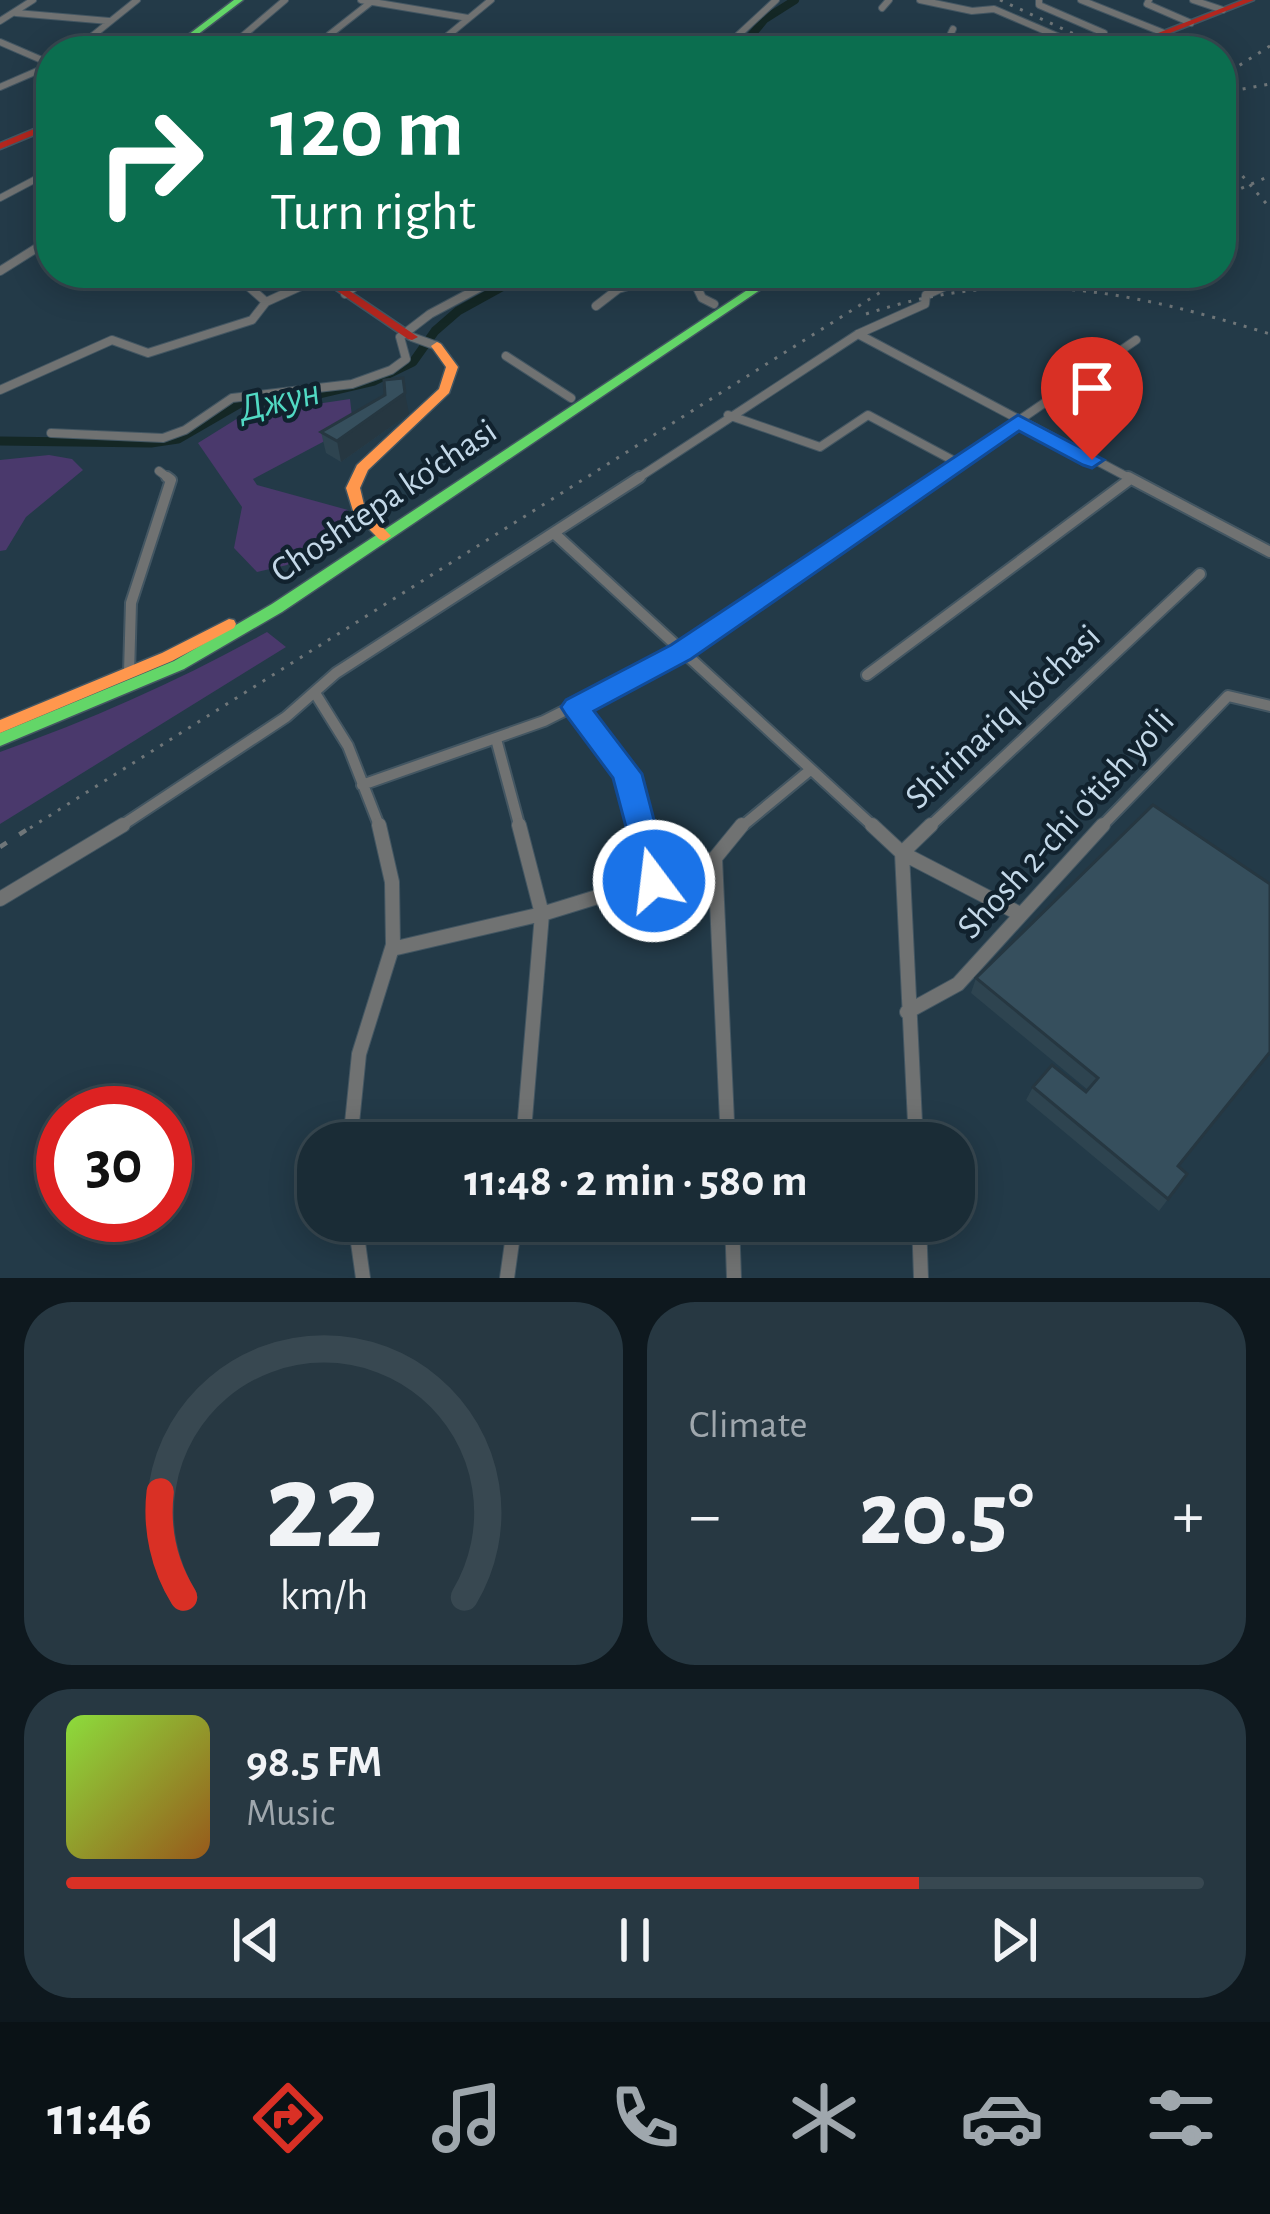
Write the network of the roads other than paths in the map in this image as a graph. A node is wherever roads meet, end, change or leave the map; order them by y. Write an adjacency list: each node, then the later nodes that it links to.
1 (33, 0): 19 (street)
2 (137, 0): 22 (street)
3 (238, 0): 29 (main road)
4 (285, 0): 30 (street)
5 (361, 0): 16 (street)
6 (488, 0): 20 (street)
7 (776, 0): 32 (street)
8 (889, 0): 17 (street)
9 (920, 0): 34 (street)
10 (1039, 0): 25 (street)
11 (1082, 0): 26 (street)
12 (1149, 0): 23 (street)
13 (1193, 0): 18 (street)
14 (1250, 0): 18 (main road)
15 (1264, 0): 36 (main road)
16 (371, 2): 20 (street); 27 (street)
17 (882, 8)
18 (1223, 10): 23 (main road)
19 (16, 13): 21 (street); 22 (street)
20 (468, 18): 31 (street)
21 (0, 21)
22 (109, 21): 28 (street)
23 (1191, 22): 26 (main road)
24 (953, 29): 33 (street)
25 (1104, 32)
26 (1164, 33): 35 (main road)
27 (329, 35)
28 (94, 36)
29 (190, 36)
30 (243, 36)
31 (447, 36)
32 (737, 36)
33 (950, 36)
34 (1057, 36)
35 (1156, 36)
36 (1172, 36)
37 (0, 41): 38 (street)
38 (36, 57)
39 (36, 71): 40 (street)
40 (0, 87)
41 (36, 131): 42 (main road)
42 (0, 146)
43 (36, 179): 44 (street)
44 (0, 198)
45 (36, 248): 46 (street)
46 (0, 271)
47 (251, 288): 58 (street)
48 (293, 288): 58 (street)
49 (336, 288): 57 (main road)
50 (353, 288): 57 (street)
51 (479, 288): 62 (street)
52 (622, 288): 60 (street)
53 (697, 288): 59 (street)
54 (739, 288): 59 (main road, Choshtepa ko'chasi)
55 (757, 288): 73 (main road, Choshtepa ko'chasi)
56 (939, 288): 61 (street)
57 (345, 294): 62 (main road)
58 (266, 302): 66 (street)
59 (714, 304): 67 (main road, Choshtepa ko'chasi)
60 (596, 306)
61 (858, 334): 68 (street); 69 (street)
62 (408, 335): 64 (street); 70 (street)
63 (1136, 340): 69 (street)
64 (436, 346): 75 (main road)
65 (506, 356): 67 (street)
66 (0, 389)
67 (571, 398): 73 (main road, Choshtepa ko'chasi)
68 (728, 415): 71 (street); 76 (street)
69 (1018, 422): 71 (street); 74 (street)
70 (51, 433)
71 (958, 463): 79 (street)
72 (159, 471): 80 (street)
73 (459, 479): 75 (main road, Choshtepa ko'chasi)
74 (1129, 480): 77 (street); 81 (street)
75 (380, 532): 80 (main road, Choshtepa ko'chasi); 87 (main road, Choshtepa ko'chasi)
76 (556, 536): 79 (street); 82 (street)
77 (1270, 552)
78 (1200, 574): 90 (street, Shirinariq ko'chasi)
79 (681, 652): 84 (street); 88 (street)
80 (129, 673): 85 (main road, Choshtepa ko'chasi)
81 (867, 675)
82 (315, 693): 89 (street); 93 (street)
83 (1270, 706): 94 (street, Shosh 2-chi o'tish yo'li)
84 (576, 707): 86 (street); 92 (street)
85 (0, 727)
86 (496, 739): 89 (street); 95 (street)
87 (0, 740)
88 (808, 771): 90 (street); 91 (street)
89 (362, 785): 96 (street)
90 (902, 854): 94 (street); 97 (street, Shirinariq ko'chasi)
91 (715, 859): 92 (street); 100 (street)
92 (654, 881): 95 (street)
93 (0, 899)
94 (1018, 913): 97 (street, Shosh 2-chi o'tish yo'li)
95 (542, 914): 96 (street); 99 (street)
96 (392, 949): 98 (street)
97 (907, 1012): 101 (street, Shirinariq ko'chasi)
98 (352, 1122)
99 (525, 1122)
100 (727, 1122)
101 (915, 1122)
102 (358, 1242): 106 (street)
103 (512, 1242): 107 (street)
104 (733, 1242): 108 (street)
105 (920, 1242): 109 (street)
106 (363, 1278)
107 (507, 1278)
108 (734, 1278)
109 (921, 1278)

